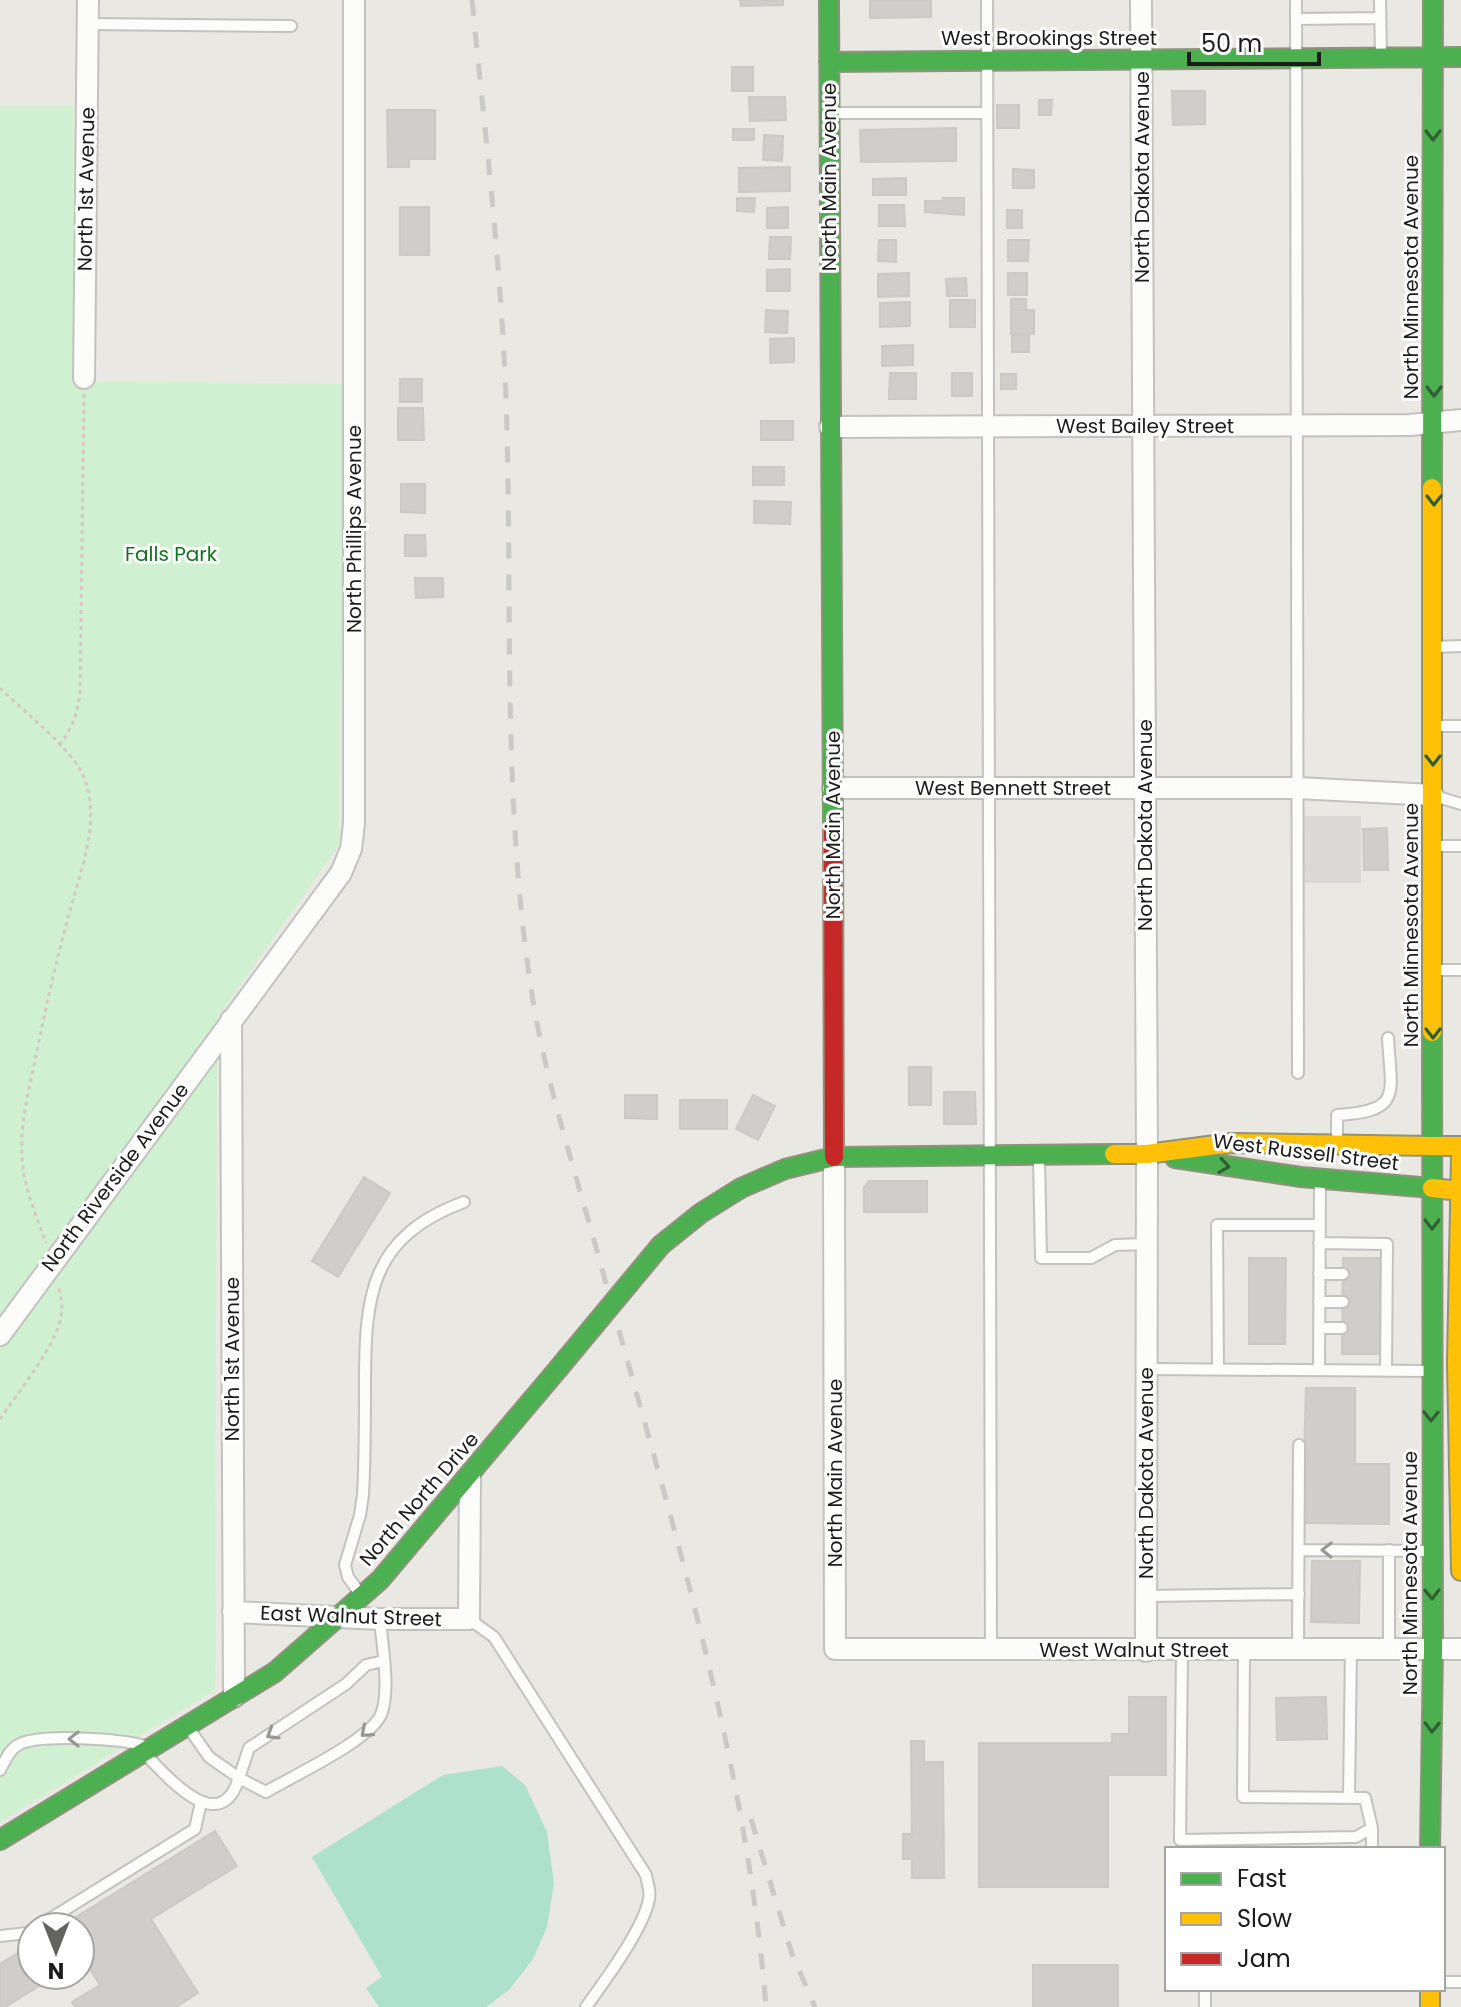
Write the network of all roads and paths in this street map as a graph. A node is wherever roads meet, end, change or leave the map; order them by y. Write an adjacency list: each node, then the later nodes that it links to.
1 (88, 0): 11 (street, North 1st Avenue)
2 (354, 0): 45 (street, North Phillips Avenue)
3 (829, 0): 19 (main road, North Main Avenue)
4 (987, 0): 17 (lane)
5 (1141, 0): 18 (street, North Dakota Avenue)
6 (1296, 0): 10 (lane)
7 (1380, 0): 9 (lane)
8 (1433, 0): 13 (main road, North Minnesota Avenue)
9 (1380, 18): 10 (lane); 16 (lane)
10 (1296, 19): 15 (lane)
11 (88, 24): 12 (lane); 22 (street, North 1st Avenue)
12 (291, 26)
13 (1433, 57): 14 (main road, West Brookings Street); 16 (main road, West Brookings Street); 24 (main road, North Minnesota Avenue, one-way to 24)
14 (1461, 57)
15 (1296, 58): 16 (main road, West Brookings Street); 18 (main road, West Brookings Street); 26 (lane)
16 (1381, 58)
17 (987, 60): 18 (main road, West Brookings Street); 19 (main road, West Brookings Street); 21 (lane)
18 (1141, 60): 28 (street, North Dakota Avenue)
19 (829, 62): 20 (main road, North Main Avenue)
20 (829, 113): 21 (lane); 27 (main road, North Main Avenue)
21 (987, 113): 25 (lane)
22 (84, 378): 34 (path)
23 (1461, 420): 24 (street, West Bailey Street)
24 (1434, 422): 26 (street, West Bailey Street); 30 (main road, North Minnesota Avenue, one-way to 30)
25 (987, 426): 27 (street, West Bailey Street); 28 (street, West Bailey Street); 36 (lane)
26 (1296, 426): 28 (street, West Bailey Street); 38 (lane)
27 (830, 427): 35 (main road, North Main Avenue)
28 (1144, 427): 37 (street, North Dakota Avenue)
29 (1461, 646): 30 (lane)
30 (1433, 647): 32 (main road, North Minnesota Avenue)
31 (0, 688): 34 (path)
32 (1433, 726): 33 (lane); 39 (main road, North Minnesota Avenue, one-way to 39)
33 (1461, 726)
34 (59, 745): 63 (path)
35 (833, 788): 36 (street, West Bennett Street); 55 (main road, North Main Avenue)
36 (989, 788): 37 (street, West Bennett Street); 51 (lane)
37 (1145, 788): 38 (street, West Bennett Street); 52 (street, North Dakota Avenue)
38 (1297, 788): 39 (street, West Bennett Street); 47 (lane)
39 (1433, 795): 40 (lane); 41 (main road, North Minnesota Avenue)
40 (1461, 804)
41 (1433, 846): 42 (lane); 43 (main road, North Minnesota Avenue)
42 (1461, 846)
43 (1433, 970): 44 (lane); 49 (main road, North Minnesota Avenue, one-way to 49)
44 (1461, 970)
45 (231, 1020): 63 (street, North Riverside Avenue); 91 (street, North 1st Avenue)
46 (1388, 1038): 48 (lane)
47 (1298, 1073)
48 (1337, 1145): 49 (main road, West Russell Street); 52 (main road, West Russell Street)
49 (1433, 1146): 50 (main road, West Russell Street); 57 (main road, North Minnesota Avenue)
50 (1461, 1146)
51 (989, 1154): 53 (main road, West Russell Street); 55 (main road, West Russell Street); 96 (lane)
52 (1147, 1154): 53 (main road, West Russell Street); 56 (main road, West Russell Street, one-way to 56); 62 (street, North Dakota Avenue)
53 (1039, 1155): 62 (lane)
54 (1461, 1155): 58 (main road)
55 (834, 1157): 82 (main road, North North Drive, bridge); 95 (street, North Main Avenue)
56 (1320, 1178): 57 (main road, West Russell Street); 60 (lane)
57 (1432, 1188): 58 (main road, West Russell Street); 77 (main road, North Minnesota Avenue, one-way to 77)
58 (1460, 1191): 72 (main road)
59 (464, 1202): 90 (lane)
60 (1319, 1225): 61 (lane); 74 (lane)
61 (1319, 1243): 64 (lane); 76 (lane)
62 (1147, 1244): 73 (street, North Dakota Avenue)
63 (52, 1261): 70 (street, North Riverside Avenue); 78 (path)
64 (1319, 1274): 65 (lane); 66 (lane)
65 (1343, 1274)
66 (1319, 1302): 67 (lane); 68 (lane)
67 (1343, 1302)
68 (1319, 1328): 69 (lane); 75 (lane)
69 (1342, 1328)
70 (0, 1335)
71 (1461, 1337): 72 (main road)
72 (1457, 1367): 77 (lane); 80 (main road)
73 (1147, 1369): 74 (lane); 89 (street, North Dakota Avenue)
74 (1218, 1369): 75 (lane)
75 (1319, 1370): 76 (lane)
76 (1386, 1370): 77 (lane)
77 (1432, 1371): 81 (main road, North Minnesota Avenue, one-way to 81)
78 (0, 1419)
79 (1299, 1445): 83 (lane)
80 (1460, 1472): 81 (lane); 86 (main road)
81 (1431, 1473): 85 (main road, North Minnesota Avenue)
82 (470, 1475): 90 (main road, North North Drive); 94 (street)
83 (1299, 1550): 84 (lane, one-way to 83); 88 (lane)
84 (1389, 1550): 85 (lane); 98 (lane)
85 (1431, 1551): 86 (lane); 99 (main road, North Minnesota Avenue, one-way to 99)
86 (1461, 1551): 87 (main road)
87 (1461, 1571)
88 (1299, 1594): 89 (lane); 103 (lane)
89 (1146, 1596): 104 (street, North Dakota Avenue)
90 (362, 1597): 92 (main road, North North Drive)
91 (233, 1612): 92 (street, East Walnut Street); 106 (street, North 1st Avenue)
92 (341, 1615): 93 (street, East Walnut Street); 106 (main road, North North Drive)
93 (380, 1619): 94 (street, East Walnut Street); 105 (lane)
94 (469, 1619): 118 (lane)
95 (835, 1649): 96 (street, West Walnut Street)
96 (991, 1649): 104 (street, West Walnut Street)
97 (1351, 1649): 98 (street, West Walnut Street); 103 (street, West Walnut Street); 111 (lane)
98 (1389, 1649): 99 (street, West Walnut Street)
99 (1433, 1649): 100 (street, West Walnut Street); 116 (main road, North Minnesota Avenue, one-way to 116)
100 (1461, 1649)
101 (1182, 1650): 102 (street, West Walnut Street); 104 (street, West Walnut Street); 113 (lane)
102 (1244, 1650): 103 (street, West Walnut Street); 111 (lane)
103 (1298, 1650)
104 (1146, 1651)
105 (383, 1661): 110 (lane, one-way to 110); 110 (lane, one-way to 110)
106 (234, 1697): 107 (main road, North North Drive)
107 (187, 1726): 108 (main road, North North Drive); 110 (lane)
108 (147, 1750): 109 (lane, one-way to 109); 112 (lane); 114 (main road, North North Drive)
109 (0, 1770)
110 (239, 1778): 112 (lane)
111 (1349, 1798): 113 (lane)
112 (201, 1802): 117 (lane)
113 (1372, 1828): 115 (lane)
114 (0, 1840)
115 (1372, 1847)
116 (1430, 1847)
117 (62, 1911)
118 (586, 2007)

